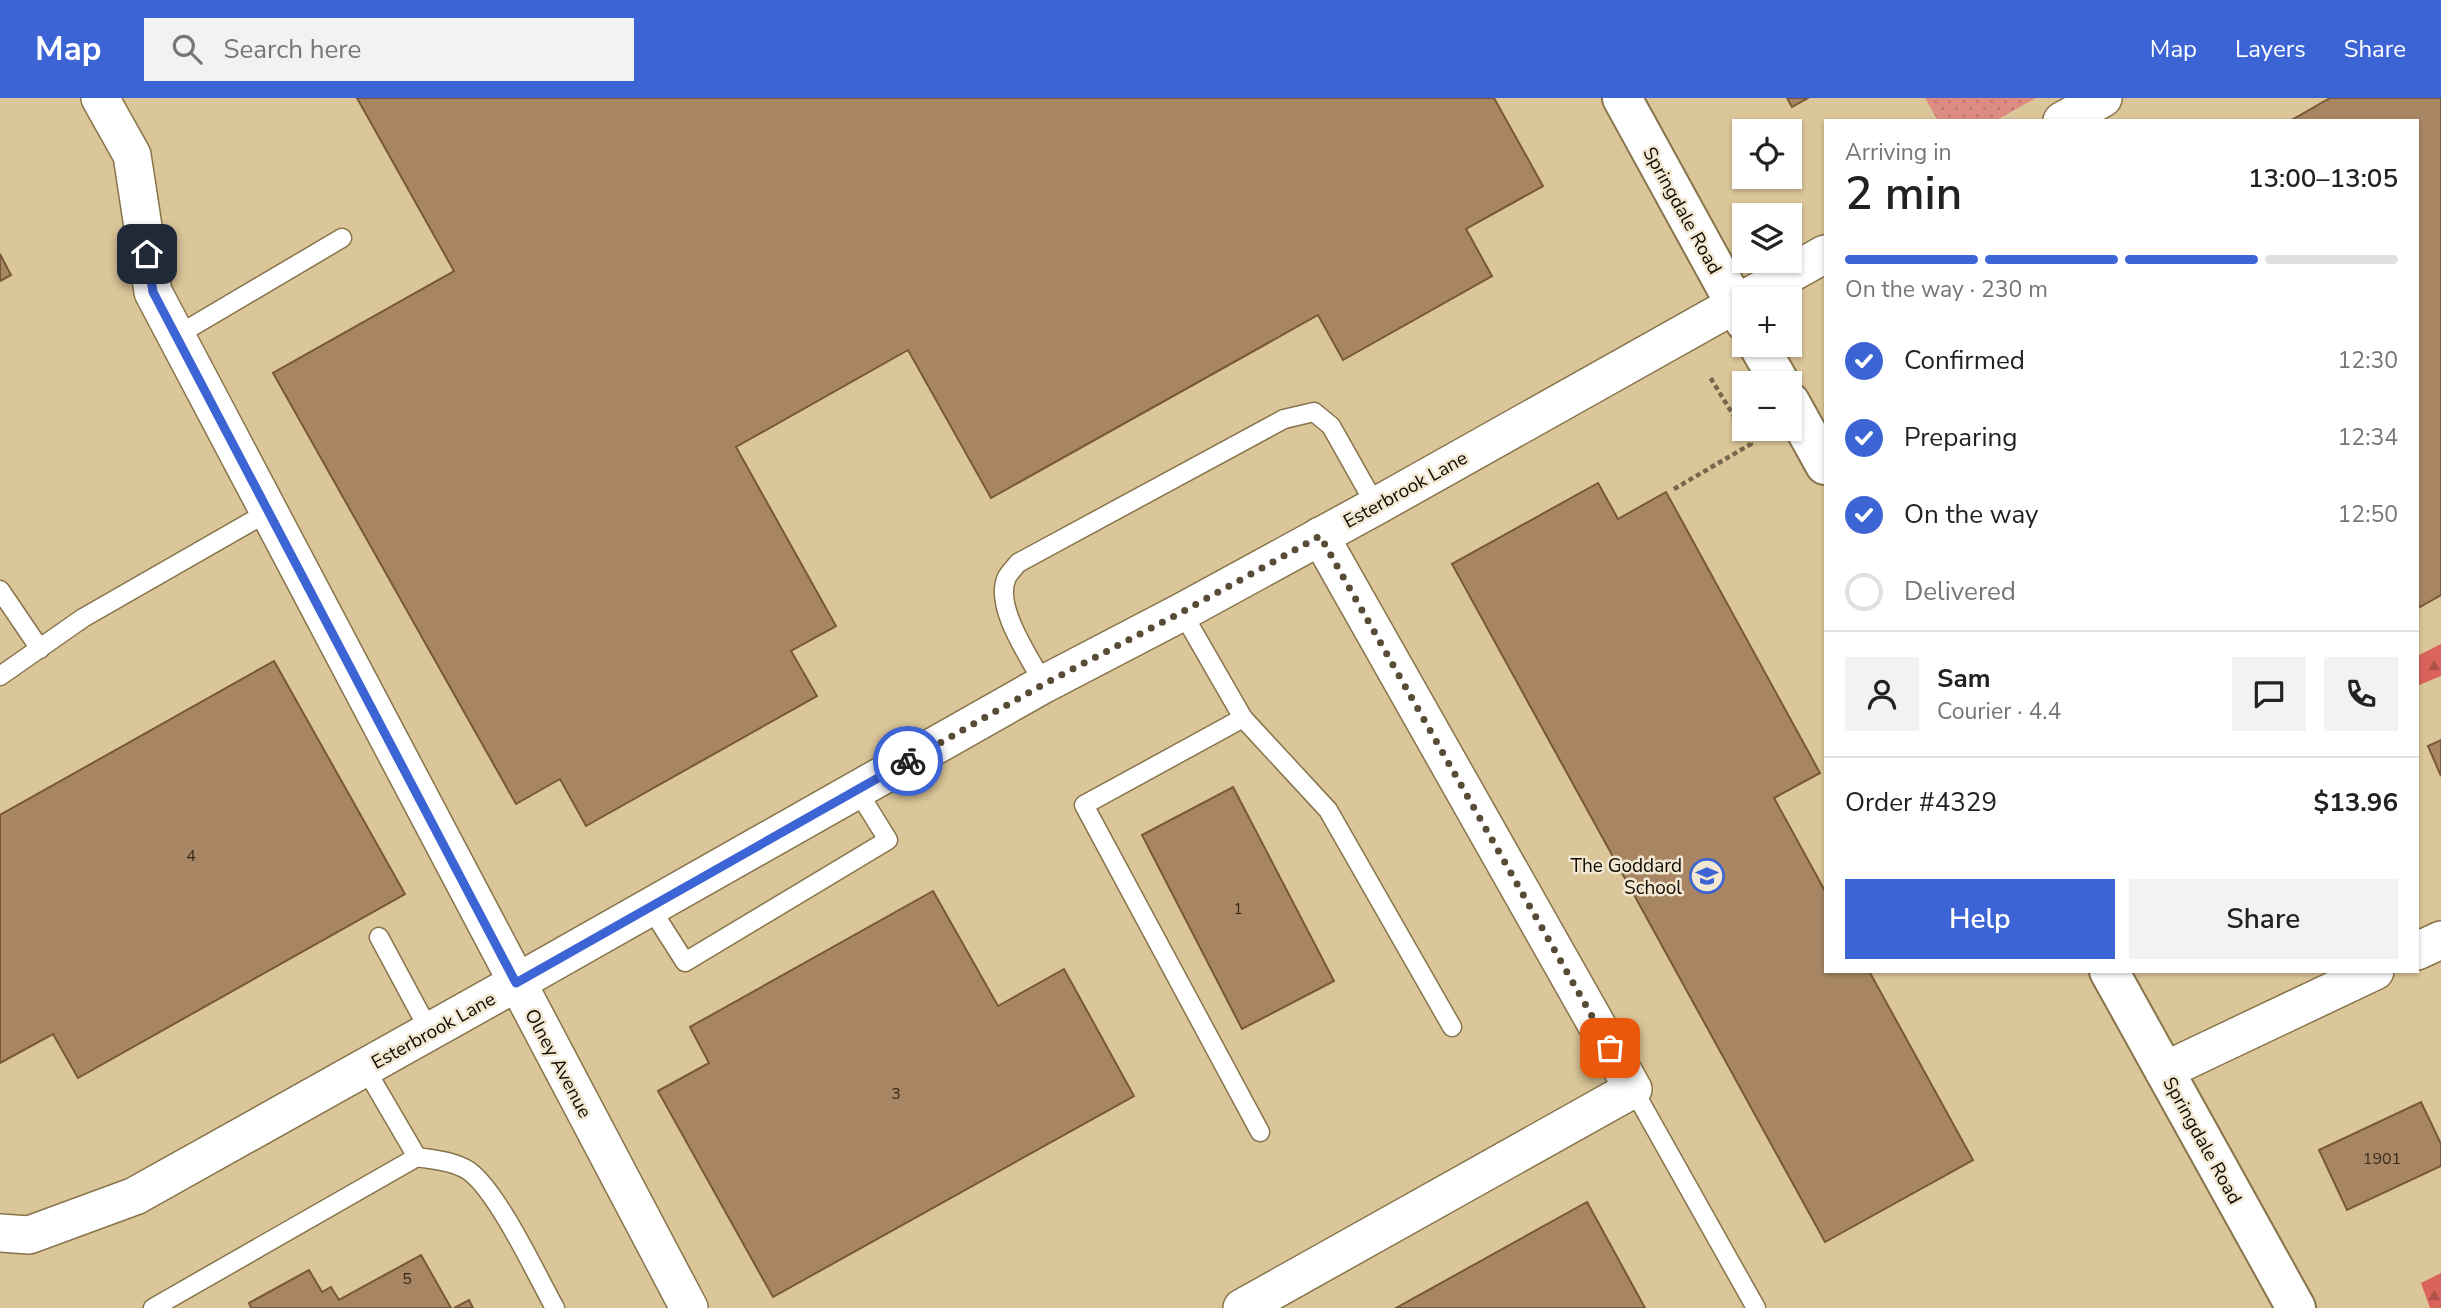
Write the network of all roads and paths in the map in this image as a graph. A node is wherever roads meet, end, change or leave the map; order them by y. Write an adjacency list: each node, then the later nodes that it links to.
1 (100, 98): 10 (street, Olney Avenue)
2 (1622, 98): 8 (main road, Springdale Road)
3 (2103, 98): 4 (street)
4 (2066, 119)
5 (342, 239): 10 (lane)
6 (1824, 255): 7 (street, Esterbrook Lane)
7 (1777, 287)
8 (1732, 298)
9 (1732, 317): 15 (street, Esterbrook Lane)
10 (176, 336): 16 (street, Olney Avenue)
11 (1710, 377): 14 (path)
12 (1802, 424): 13 (main road)
13 (1824, 463)
14 (1674, 489)
15 (1376, 506): 17 (street, Esterbrook Lane); 22 (lane)
16 (268, 512): 20 (lane); 31 (street, Olney Avenue)
17 (1320, 536): 19 (street, Esterbrook Lane); 36 (street)
18 (0, 590): 20 (lane)
19 (1182, 612): 22 (street, Esterbrook Lane); 23 (lane)
20 (40, 649): 21 (lane)
21 (0, 676)
22 (1044, 684): 24 (street, Esterbrook Lane)
23 (1243, 718): 32 (lane); 37 (lane)
24 (857, 790): 25 (street, Esterbrook Lane); 25 (lane)
25 (650, 907): 31 (street, Esterbrook Lane)
26 (379, 937): 33 (lane)
27 (2441, 940): 28 (street)
28 (2419, 950)
29 (2110, 973): 35 (main road, Springdale Road)
30 (2371, 973): 35 (street)
31 (516, 983): 33 (street, Esterbrook Lane); 42 (street, Olney Avenue)
32 (1452, 1027)
33 (430, 1032): 34 (street, Esterbrook Lane)
34 (365, 1068): 38 (lane); 39 (street, Esterbrook Lane)
35 (2164, 1071): 45 (main road, Springdale Road)
36 (1633, 1089): 43 (street); 44 (lane)
37 (1260, 1132)
38 (418, 1157): 40 (lane); 41 (lane)
39 (1, 1234)
40 (153, 1308)
41 (555, 1308)
42 (689, 1308)
43 (1242, 1308)
44 (1756, 1308)
45 (2297, 1308)

